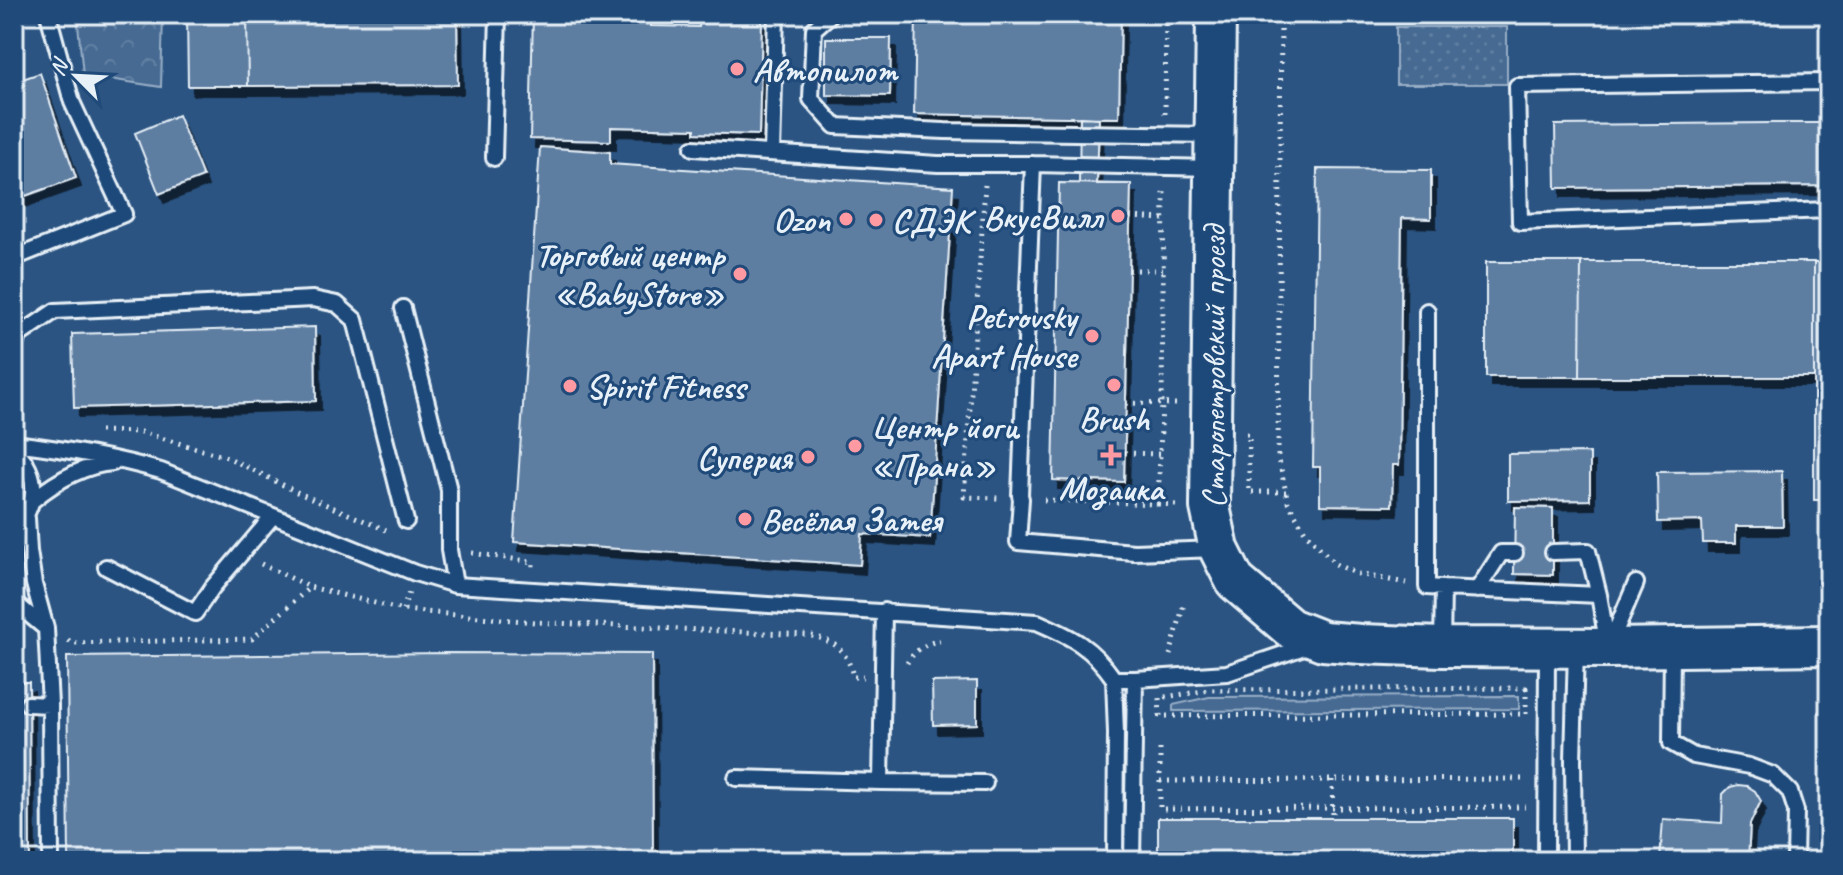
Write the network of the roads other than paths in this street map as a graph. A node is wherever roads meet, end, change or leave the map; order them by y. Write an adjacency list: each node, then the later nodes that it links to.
1 (48, 14): 13 (lane)
2 (498, 14): 10 (lane)
3 (776, 14): 9 (lane)
4 (831, 14): 8 (lane)
5 (1216, 14): 8 (street, Старопетровский проезд)
6 (1829, 82): 12 (lane)
7 (693, 148): 9 (lane)
8 (1214, 152): 11 (lane); 24 (street, Старопетровский проезд)
9 (772, 153): 11 (lane)
10 (494, 158)
11 (1033, 164): 24 (lane)
12 (1829, 210)
13 (14, 258)
14 (403, 308): 29 (lane)
15 (1427, 311): 30 (lane)
16 (14, 344): 22 (lane)
17 (14, 445): 18 (lane); 19 (lane)
18 (129, 462): 19 (lane); 20 (lane)
19 (33, 500): 21 (lane)
20 (273, 516): 27 (lane); 29 (lane)
21 (27, 518): 23 (lane); 35 (lane)
22 (406, 521)
23 (14, 535)
24 (1219, 549): 36 (street, Старопетровский проезд)
25 (1553, 552): 32 (lane)
26 (1515, 553): 31 (lane)
27 (106, 567)
28 (1636, 583): 39 (lane)
29 (455, 585): 34 (lane)
30 (1443, 588): 31 (lane); 38 (lane)
31 (1477, 590): 32 (lane)
32 (1599, 595): 39 (lane)
33 (14, 602): 35 (lane)
34 (884, 611): 41 (lane); 46 (lane)
35 (46, 628): 44 (lane)
36 (1323, 641): 38 (street, Старопетровский проезд); 42 (lane)
37 (1829, 645): 40 (street, Старопетровский проезд)
38 (1442, 647): 39 (street, Старопетровский проезд)
39 (1577, 647): 40 (street, Старопетровский проезд); 51 (lane); 52 (lane)
40 (1672, 647): 53 (lane)
41 (1114, 679): 42 (lane); 49 (lane)
42 (1135, 679): 50 (lane)
43 (28, 704): 44 (lane)
44 (50, 705): 48 (lane)
45 (736, 778): 46 (lane)
46 (881, 782): 47 (lane)
47 (985, 783)
48 (51, 861)
49 (1115, 861)
50 (1132, 861)
51 (1546, 861)
52 (1574, 861)
53 (1795, 861)

